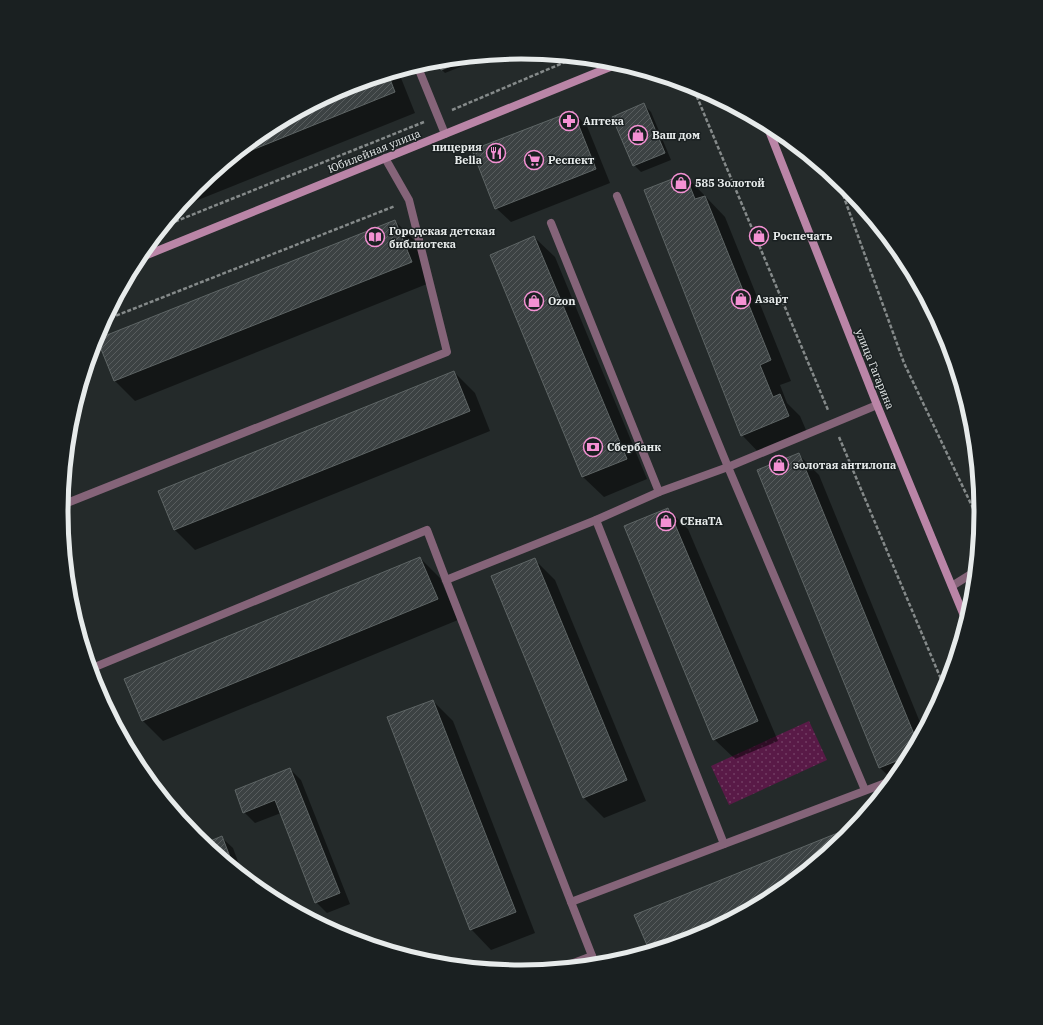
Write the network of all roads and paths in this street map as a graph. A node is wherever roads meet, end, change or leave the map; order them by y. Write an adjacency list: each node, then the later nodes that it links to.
1 (568, 62): 5 (path)
2 (608, 68): 7 (main road, Юбилейная улица)
3 (419, 71): 5 (lane)
4 (696, 94): 17 (path)
5 (438, 116): 7 (lane); 12 (path)
6 (770, 133): 16 (main road, улица Гагарина)
7 (445, 134): 8 (main road, Юбилейная улица)
8 (385, 158): 11 (lane); 14 (main road, Юбилейная улица)
9 (842, 192): 21 (path)
10 (618, 196): 18 (lane)
11 (409, 200): 15 (path); 20 (lane)
12 (173, 222)
13 (551, 223): 19 (lane)
14 (149, 254)
15 (113, 317)
16 (877, 405): 17 (lane); 25 (main road, улица Гагарина)
17 (833, 423): 18 (lane); 28 (path)
18 (728, 467): 19 (lane); 30 (lane)
19 (659, 492): 22 (lane)
20 (68, 502)
21 (975, 512)
22 (596, 520): 24 (lane); 31 (lane)
23 (971, 574): 25 (lane)
24 (446, 580): 27 (lane); 32 (lane)
25 (952, 586): 26 (main road, улица Гагарина)
26 (963, 614)
27 (95, 667)
28 (942, 681)
29 (886, 783): 30 (lane)
30 (865, 790): 31 (lane)
31 (724, 844): 32 (lane)
32 (571, 902): 33 (lane)
33 (592, 956): 34 (lane); 35 (lane)
34 (594, 960)
35 (575, 963)

